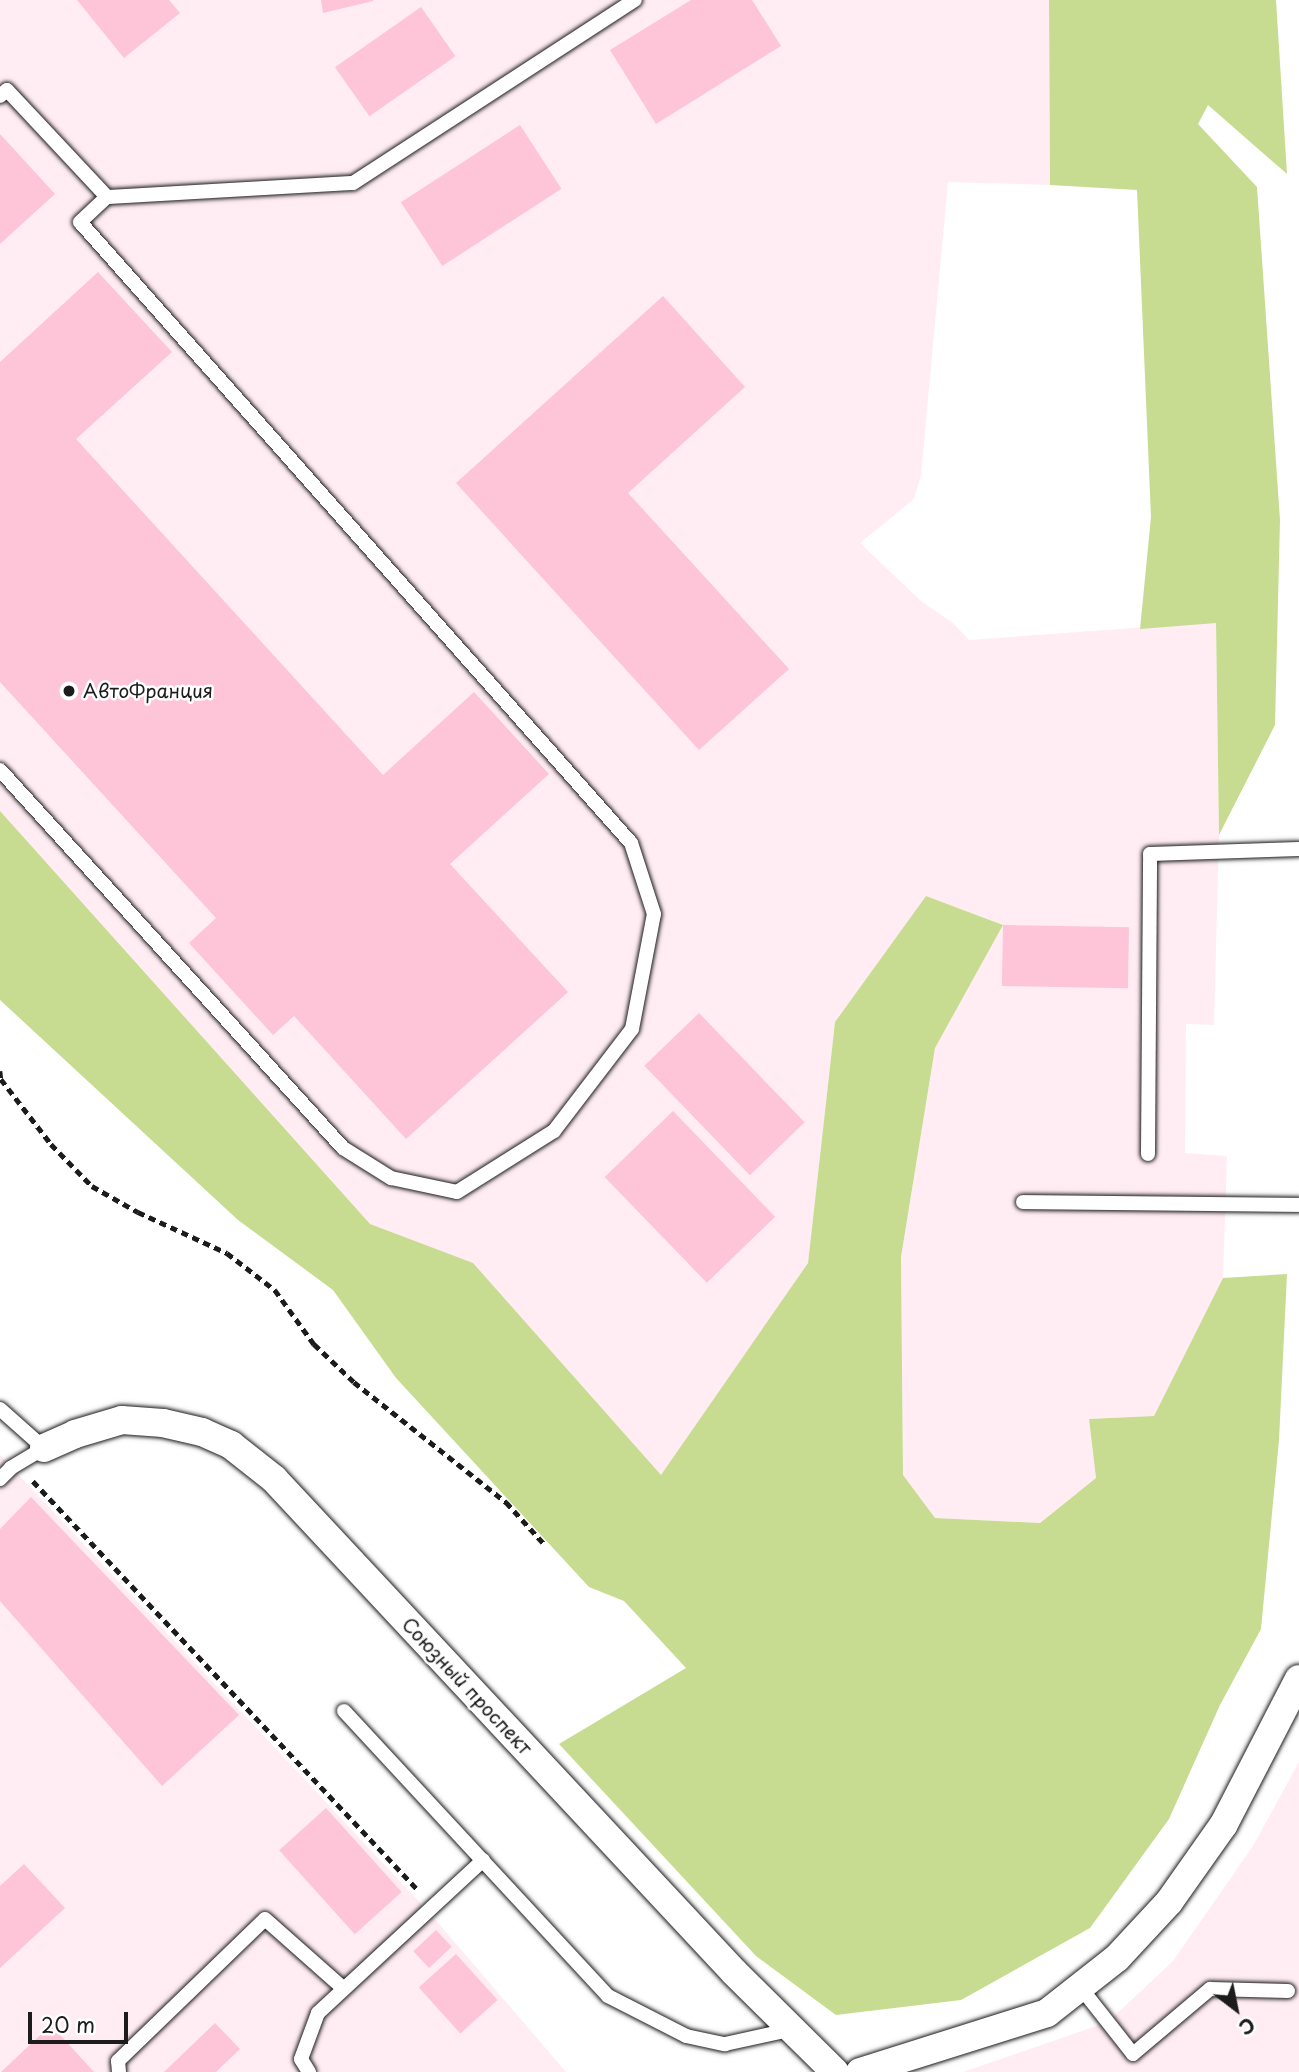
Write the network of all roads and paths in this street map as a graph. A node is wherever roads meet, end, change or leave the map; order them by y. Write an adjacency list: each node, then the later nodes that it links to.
1 (635, 0): 3 (lane)
2 (0, 96): 3 (lane)
3 (107, 197): 4 (lane)
4 (0, 769)
5 (1299, 849): 7 (lane)
6 (0, 1071): 14 (path)
7 (1148, 1154)
8 (1023, 1202): 9 (lane)
9 (1299, 1205)
10 (0, 1409): 11 (lane)
11 (44, 1448): 12 (lane); 22 (street, Союзный проспект)
12 (18, 1465): 13 (lane); 18 (path)
13 (0, 1479)
14 (546, 1546)
15 (1299, 1679): 20 (street)
16 (344, 1711): 17 (lane)
17 (483, 1860): 18 (lane); 22 (lane)
18 (433, 1906): 19 (lane)
19 (343, 1988): 23 (lane); 24 (lane)
20 (1081, 1988): 21 (lane); 26 (street)
21 (1288, 1991)
22 (789, 2030): 25 (street, Союзный проспект)
23 (119, 2072)
24 (309, 2072)
25 (835, 2072)
26 (860, 2072)

